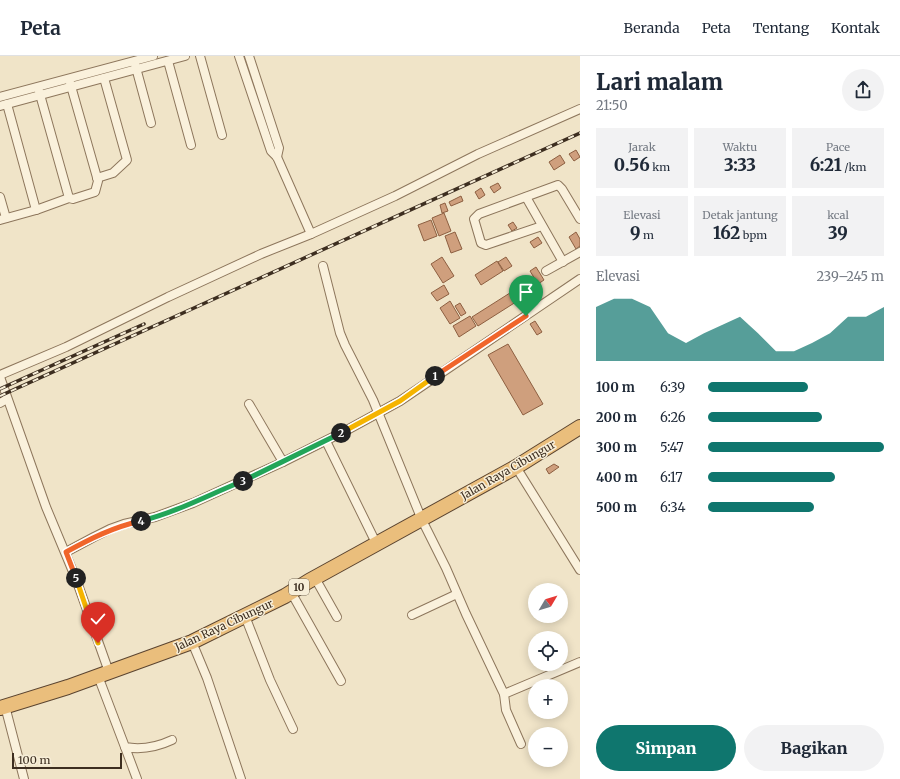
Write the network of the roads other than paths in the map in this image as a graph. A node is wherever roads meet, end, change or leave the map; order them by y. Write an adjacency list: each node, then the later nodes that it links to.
1 (153, 56): 7 (street)
2 (185, 56): 6 (street)
3 (200, 56): 15 (street)
4 (238, 56): 17 (street)
5 (249, 56): 17 (street)
6 (168, 61): 7 (street); 16 (street)
7 (136, 65): 8 (street); 9 (street); 14 (street)
8 (104, 78): 9 (street); 18 (street)
9 (70, 83): 10 (street); 18 (street)
10 (40, 91): 11 (street); 12 (street); 21 (street)
11 (0, 97)
12 (4, 105): 22 (street)
13 (580, 109): 26 (street)
14 (152, 122)
15 (222, 135)
16 (191, 145)
17 (277, 157): 26 (street)
18 (97, 178): 21 (street)
19 (0, 197): 23 (street)
20 (526, 197): 24 (street); 25 (street); 25 (street)
21 (69, 198): 22 (street)
22 (36, 210): 23 (street)
23 (3, 219)
24 (580, 219)
25 (542, 226): 28 (street)
26 (310, 234): 32 (street)
27 (580, 252): 28 (street)
28 (563, 262): 30 (street)
29 (323, 266): 35 (street)
30 (546, 271)
31 (580, 279): 35 (street)
32 (0, 376): 33 (street)
33 (4, 401): 42 (street)
34 (249, 404): 38 (street)
35 (378, 413): 37 (street); 40 (street)
36 (580, 427): 39 (highway, Jalan Raya Cibungur / 10)
37 (326, 441): 38 (street); 41 (street)
38 (283, 462): 42 (street)
39 (516, 467): 40 (highway, Jalan Raya Cibungur / 10); 43 (street)
40 (422, 520): 41 (highway, Jalan Raya Cibungur / 10); 46 (street)
41 (377, 545): 44 (highway, Jalan Raya Cibungur / 10)
42 (66, 552): 52 (street)
43 (580, 570)
44 (315, 578): 45 (highway, Jalan Raya Cibungur / 10); 49 (street)
45 (291, 592): 48 (highway, Jalan Raya Cibungur / 10); 53 (street)
46 (457, 594): 47 (street); 54 (street)
47 (412, 615)
48 (245, 616): 50 (highway, Jalan Raya Cibungur / 10); 56 (street)
49 (338, 617)
50 (192, 642): 52 (highway, Jalan Raya Cibungur / 10); 62 (street)
51 (580, 662): 54 (street)
52 (104, 674): 55 (highway, Jalan Raya Cibungur / 10); 59 (street)
53 (341, 681)
54 (504, 694): 58 (street)
55 (3, 707): 60 (street)
56 (293, 729)
57 (172, 740): 59 (street)
58 (521, 744)
59 (125, 747): 61 (street)
60 (24, 779)
61 (137, 779)
62 (241, 779)

